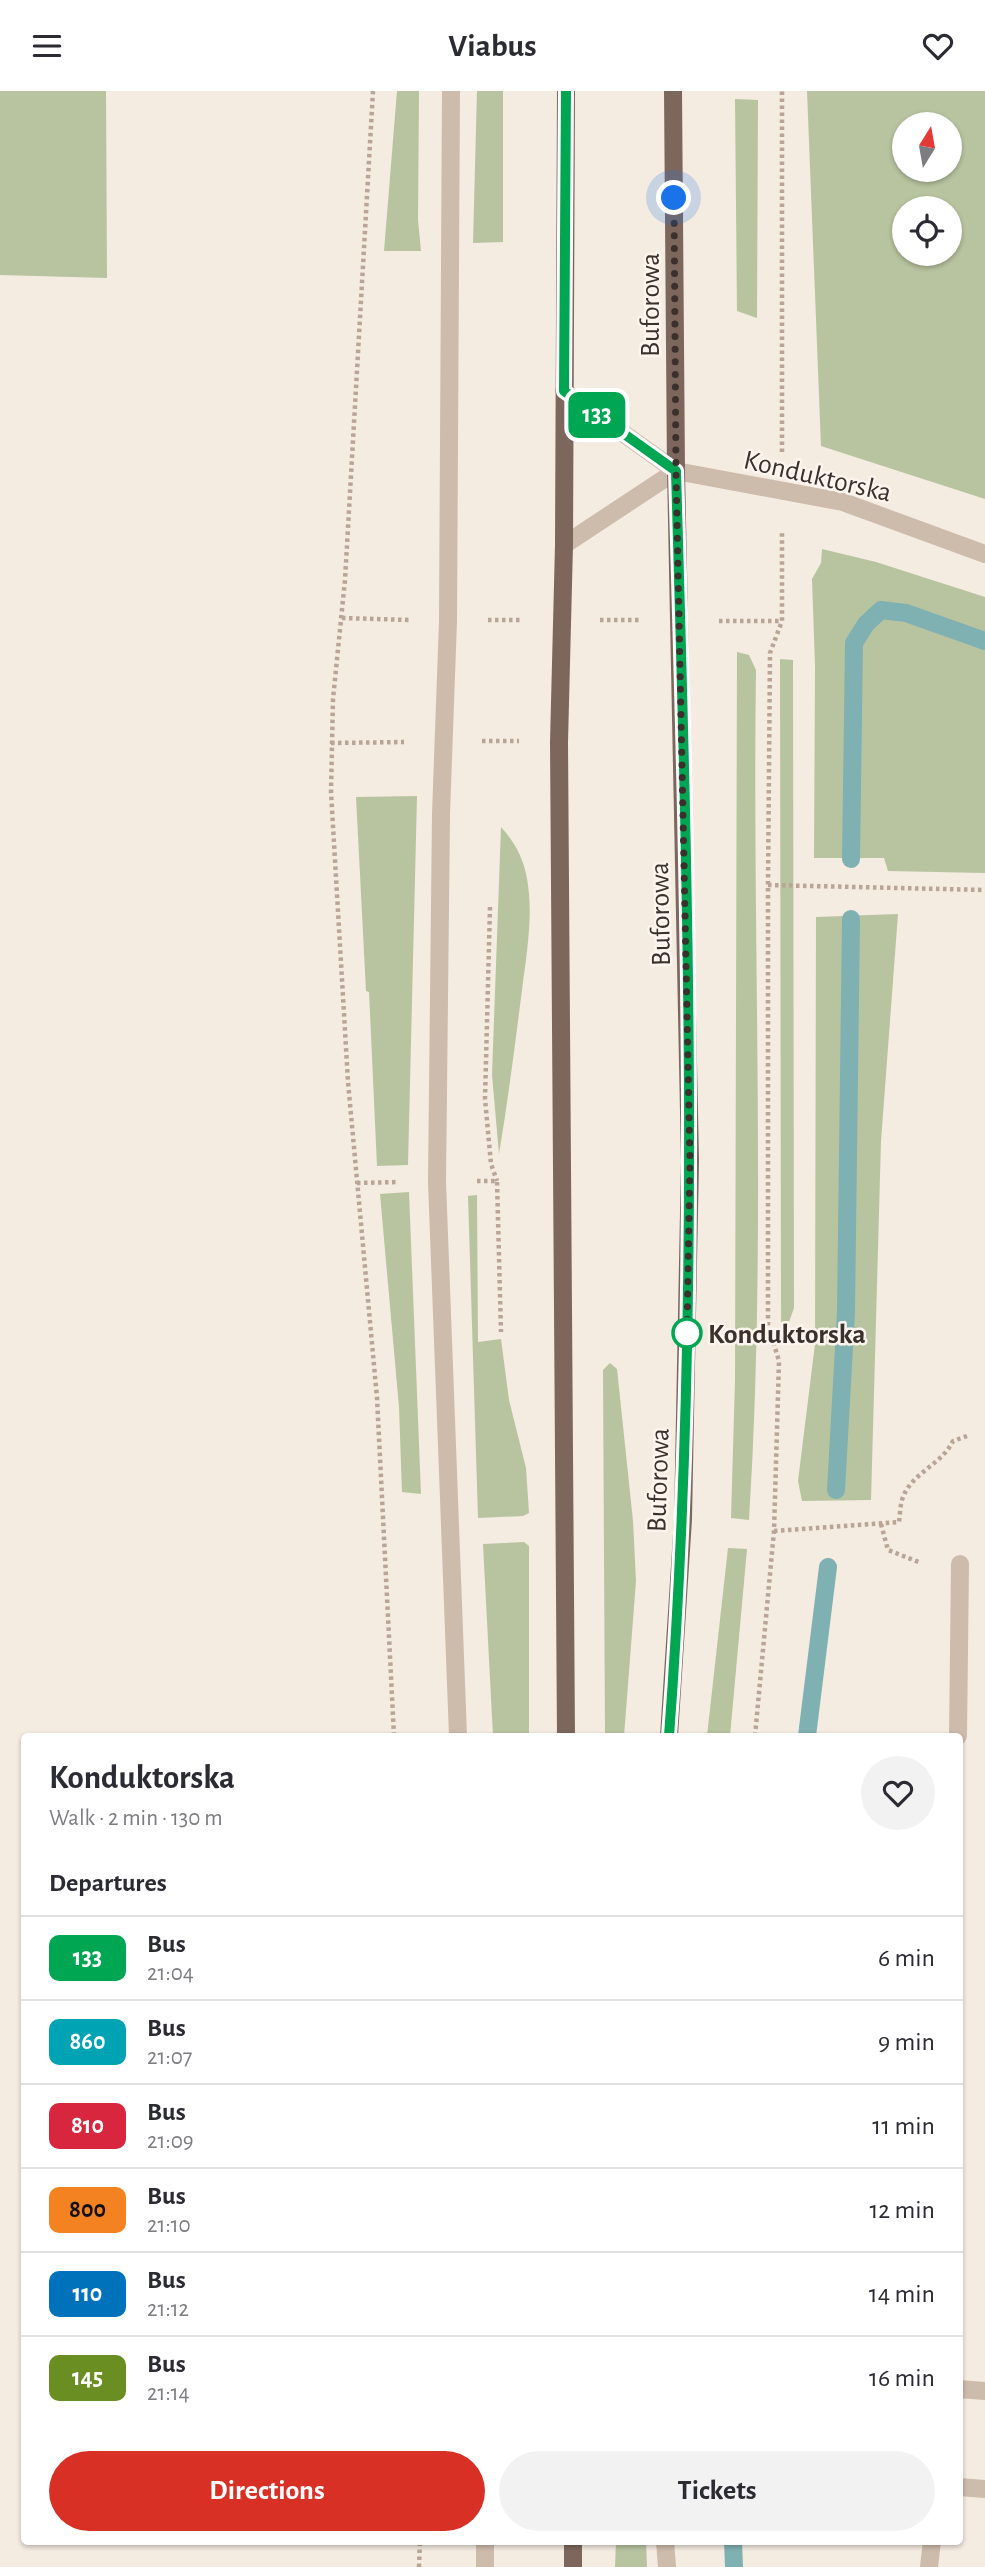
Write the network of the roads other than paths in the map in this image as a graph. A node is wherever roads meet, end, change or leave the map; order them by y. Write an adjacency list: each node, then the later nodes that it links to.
1 (451, 91): 9 (street)
2 (566, 91): 4 (main road)
3 (673, 91): 5 (main road, Buforowa)
4 (564, 391): 5 (street, Konduktorska); 6 (main road)
5 (676, 471): 6 (street); 7 (street, Konduktorska); 11 (main road, Buforowa)
6 (565, 545): 10 (main road)
7 (985, 554)
8 (960, 1570): 12 (street)
9 (458, 1733)
10 (566, 1733)
11 (669, 1733)
12 (958, 1733)
13 (963, 2389): 14 (street)
14 (985, 2391)
15 (963, 2487): 16 (street)
16 (985, 2489)
17 (485, 2545): 21 (street)
18 (573, 2545): 22 (main road)
19 (665, 2545): 23 (street)
20 (932, 2545): 24 (street)
21 (485, 2567)
22 (573, 2567)
23 (667, 2567)
24 (929, 2567)

